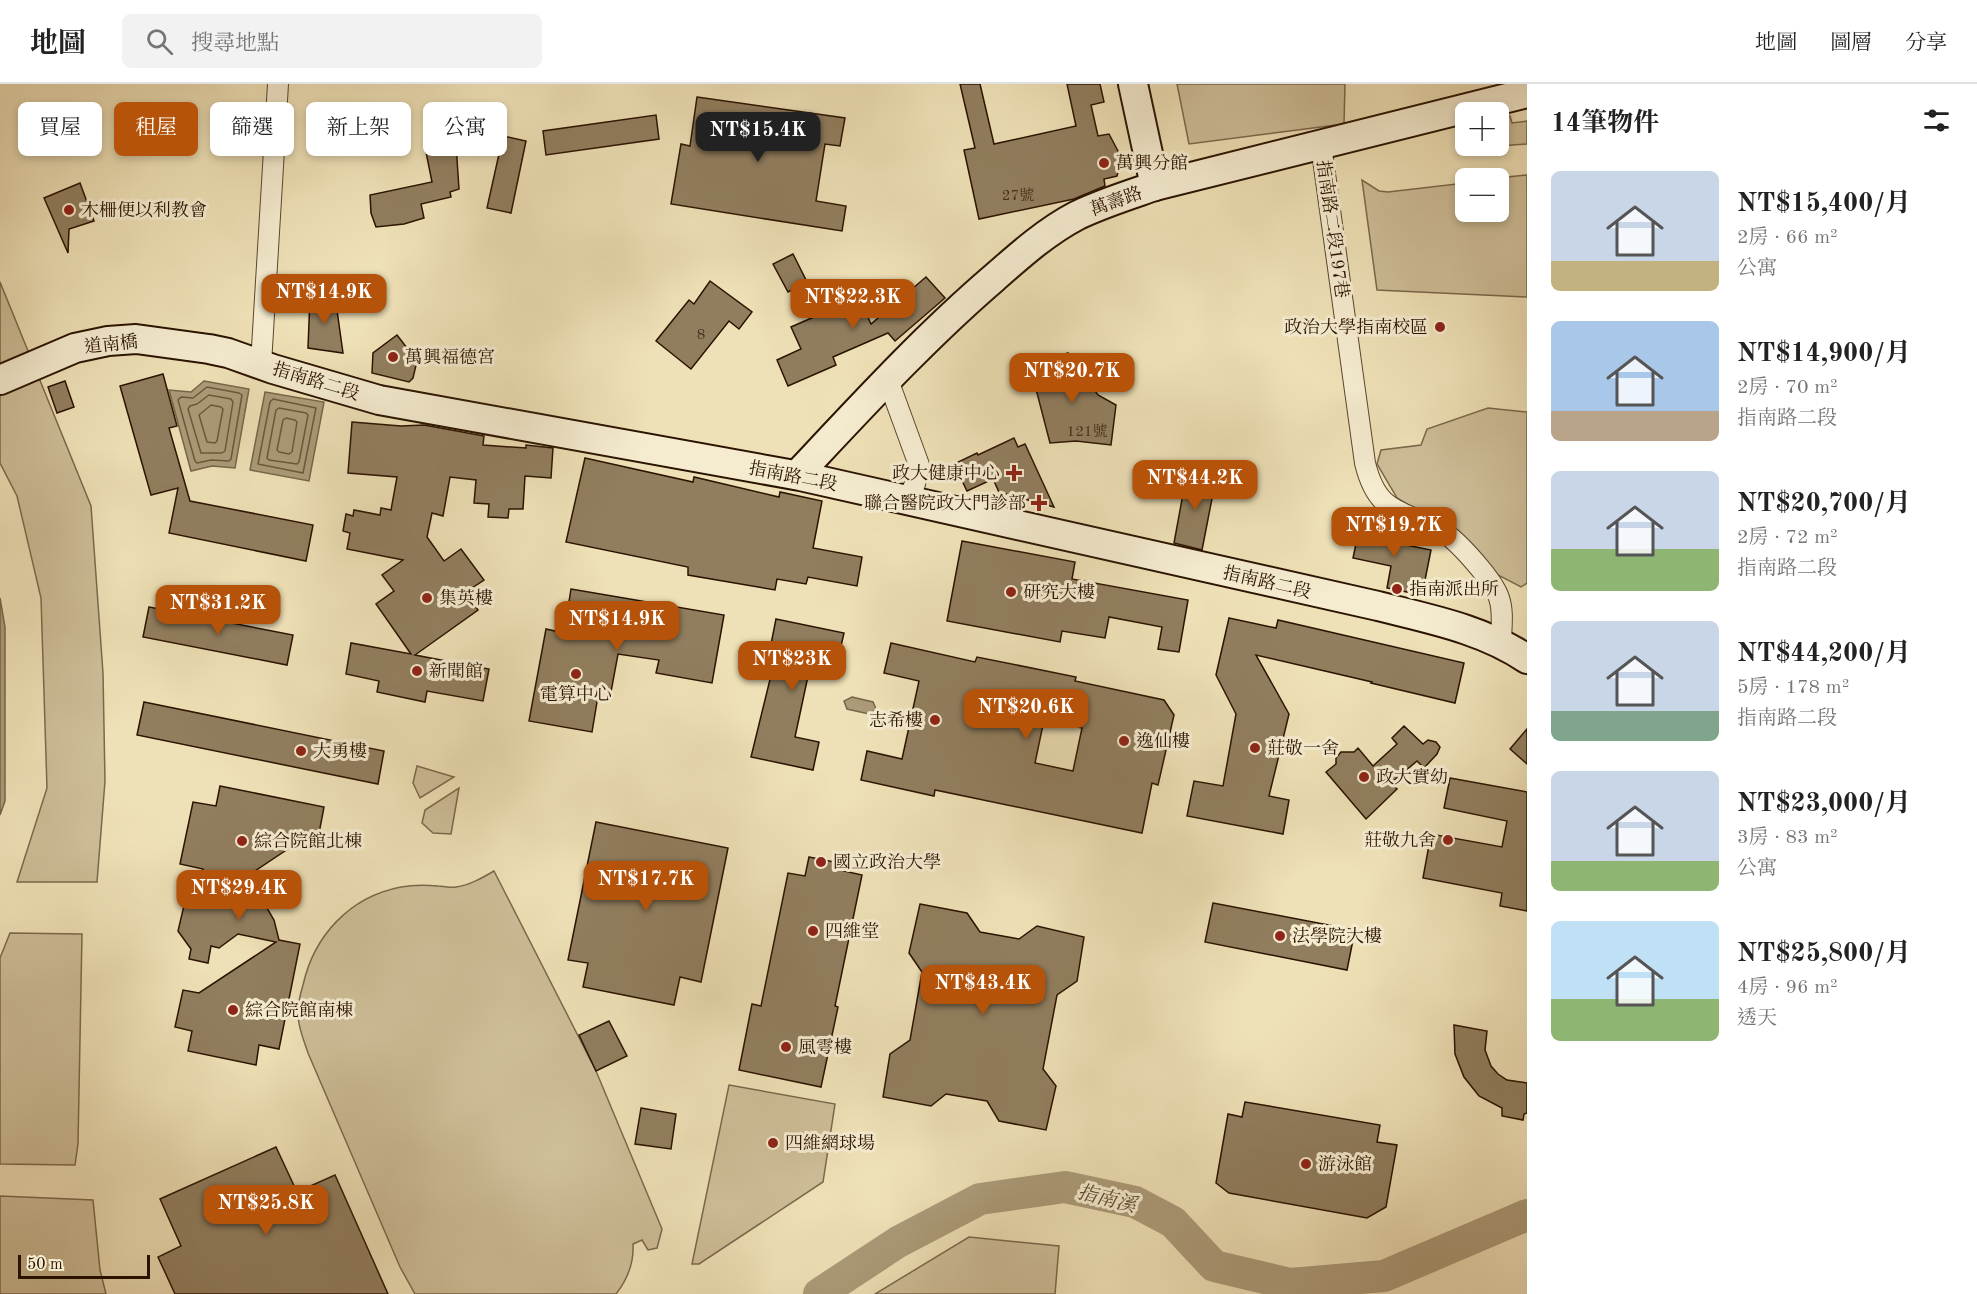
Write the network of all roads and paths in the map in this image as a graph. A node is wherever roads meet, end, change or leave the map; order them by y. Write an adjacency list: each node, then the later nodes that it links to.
1 (278, 84): 7 (street)
2 (1133, 84): 5 (street)
3 (1527, 93): 4 (street, 萬壽路)
4 (1321, 145): 5 (street, 萬壽路); 12 (street, 指南路二段197巷)
5 (1155, 186): 9 (street, 萬壽路)
6 (228, 352): 7 (street, 指南路二段); 8 (street, 道南橋)
7 (261, 364): 10 (street, 指南路二段)
8 (0, 380)
9 (888, 380): 10 (street, 萬壽路); 11 (street)
10 (797, 476): 11 (street, 指南路二段)
11 (908, 499): 12 (street, 指南路二段)
12 (1501, 643): 13 (street, 指南路二段)
13 (1527, 659)

